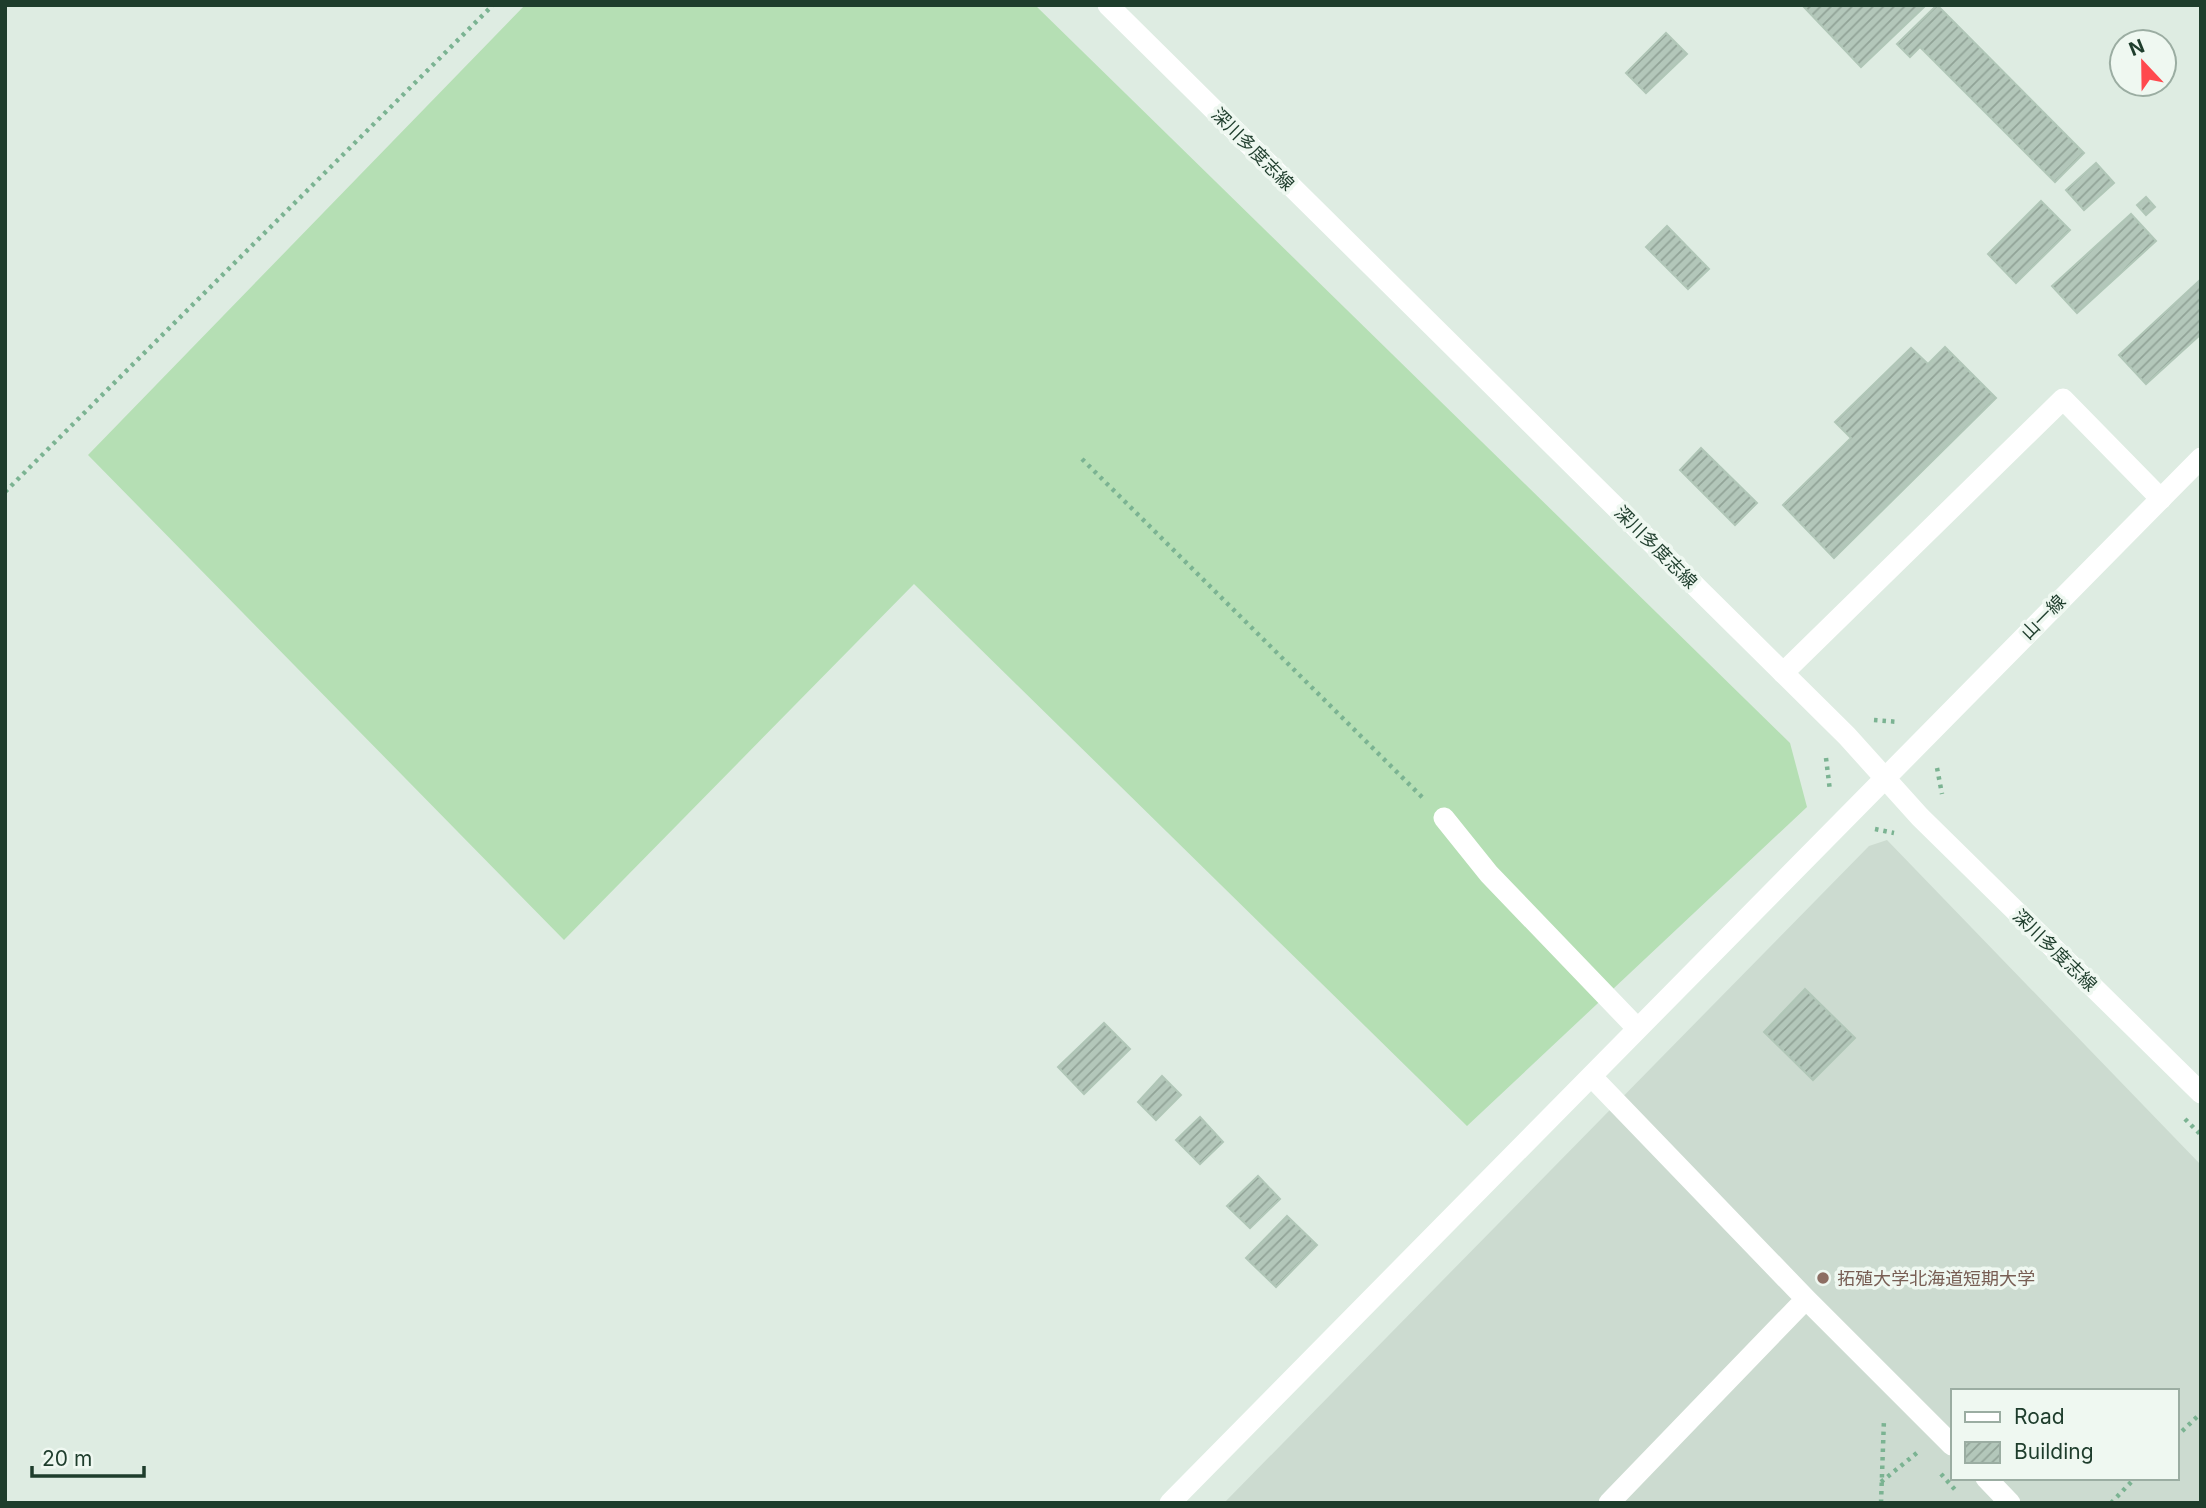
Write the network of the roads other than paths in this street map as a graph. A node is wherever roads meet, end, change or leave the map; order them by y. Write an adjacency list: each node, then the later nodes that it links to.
1 (1108, 5): 4 (main road, 深川多度志線)
2 (2201, 458): 3 (main road, 山一線)
3 (2161, 499): 4 (main road); 5 (main road, 山一線)
4 (1783, 673): 5 (main road, 深川多度志線)
5 (1885, 776): 7 (main road, 山一線); 9 (main road, 深川多度志線)
6 (1444, 818): 7 (main road)
7 (1636, 1027): 8 (main road, 山一線)
8 (1592, 1077): 10 (main road); 13 (main road, 山一線)
9 (2201, 1093)
10 (1806, 1299): 11 (main road); 14 (main road)
11 (1951, 1444)
12 (1988, 1480): 15 (main road)
13 (1170, 1503)
14 (1609, 1503)
15 (2010, 1503)

